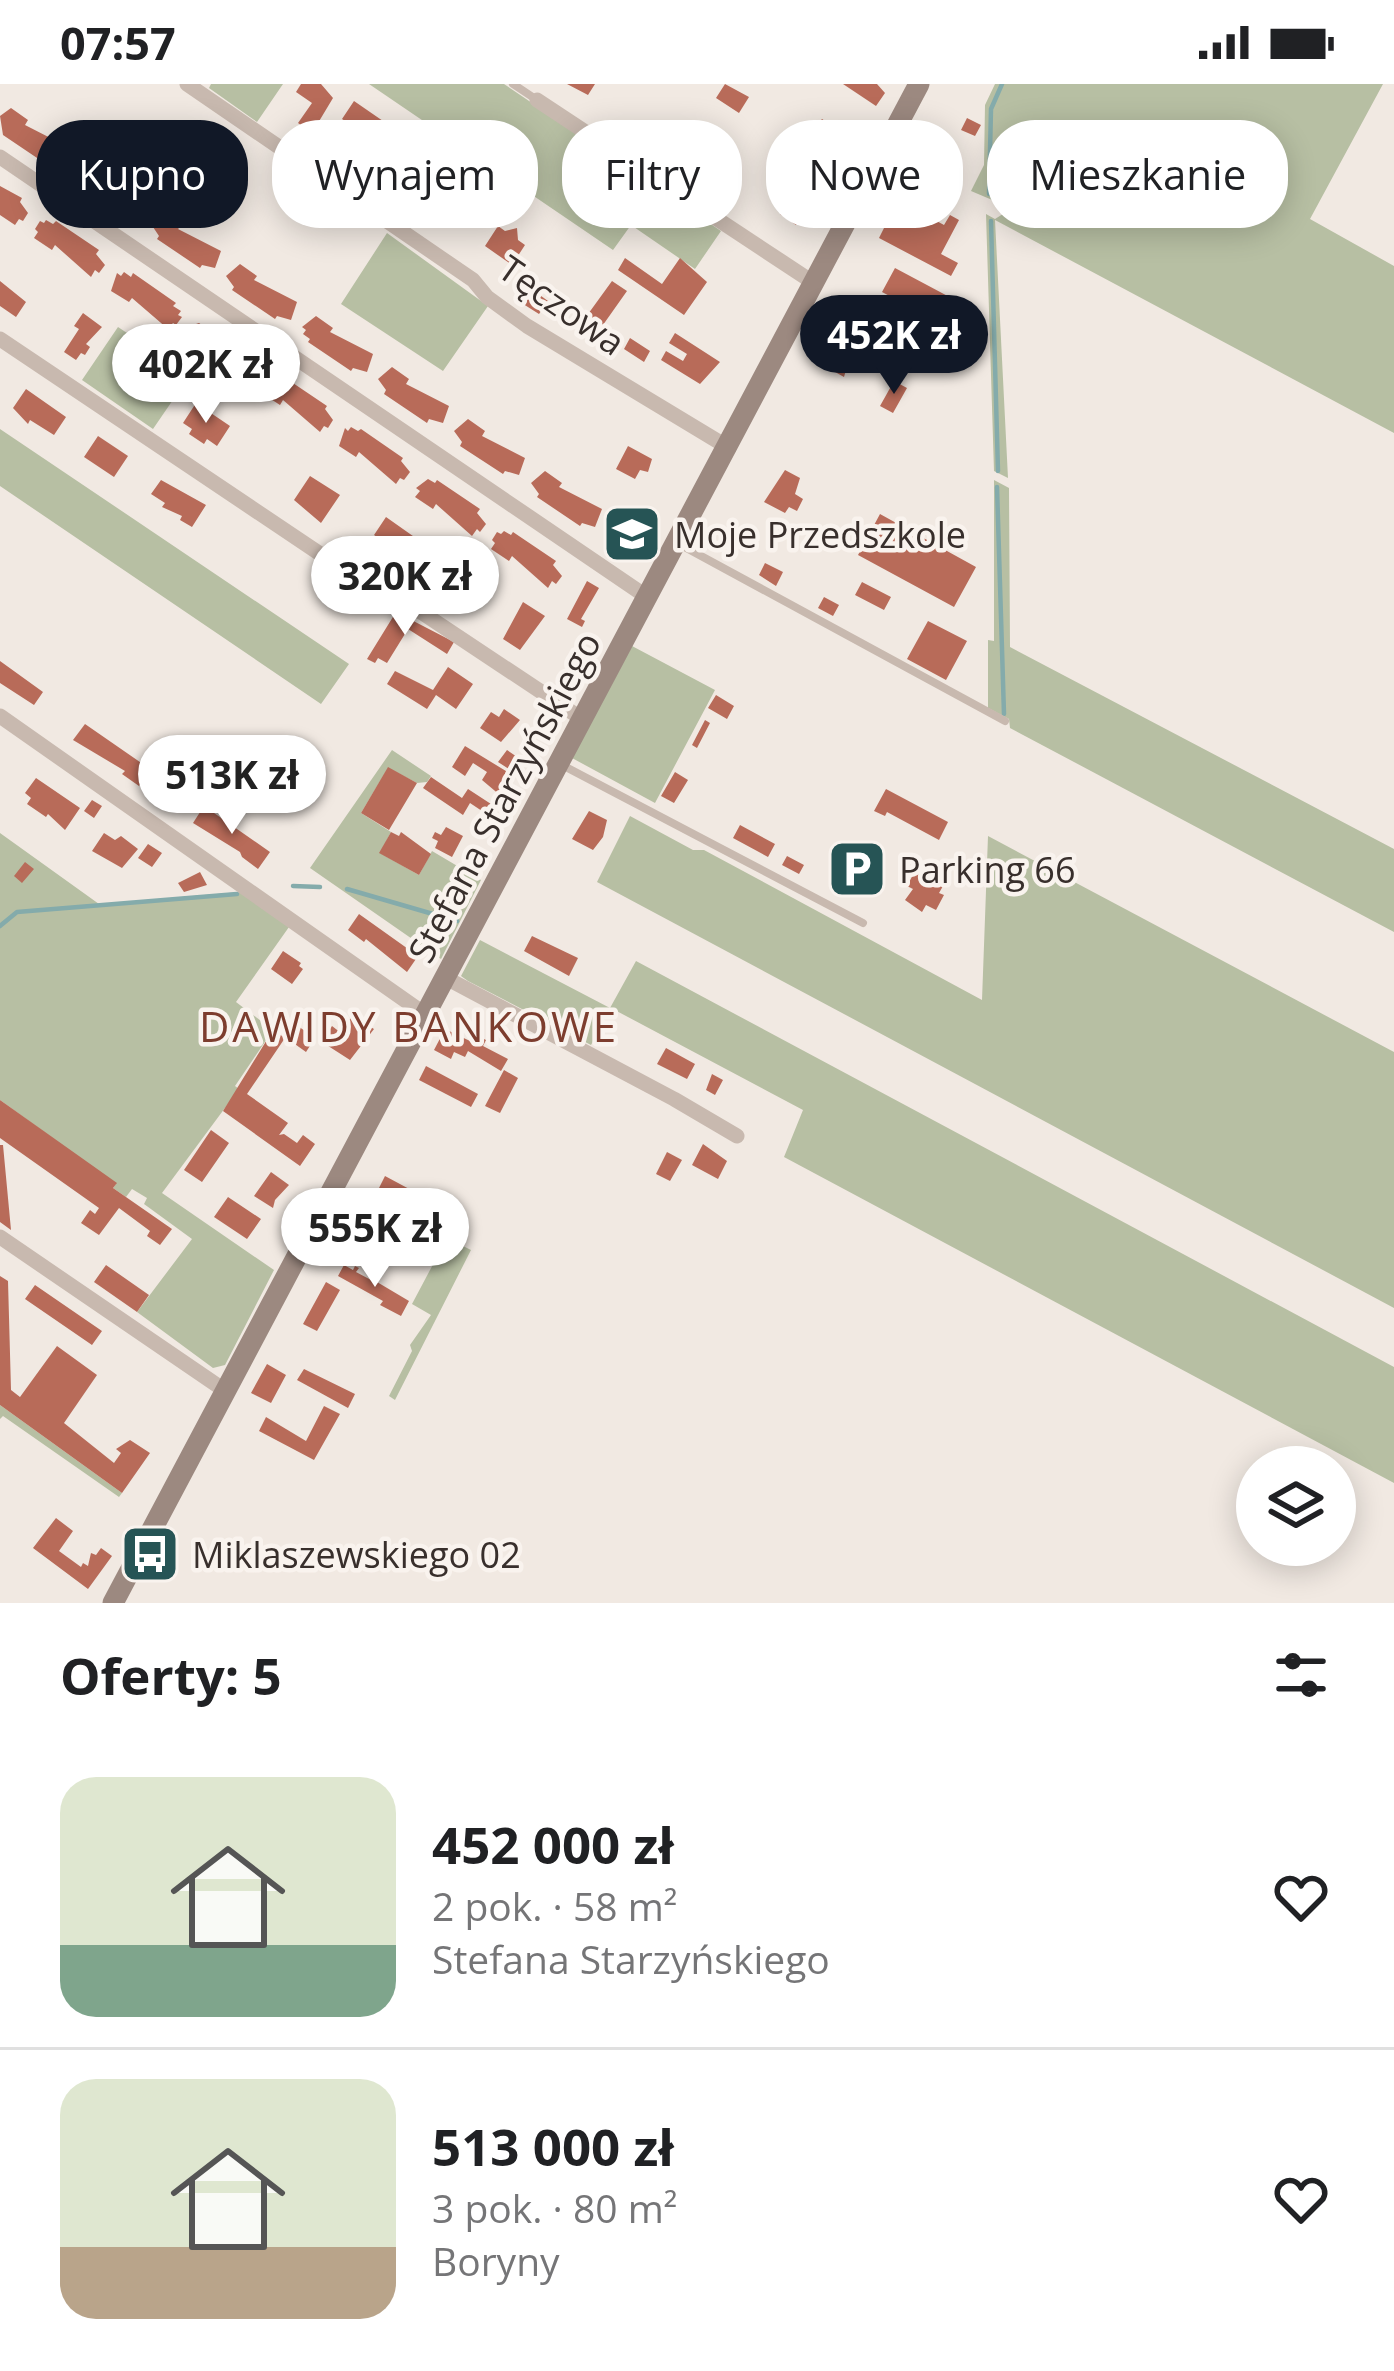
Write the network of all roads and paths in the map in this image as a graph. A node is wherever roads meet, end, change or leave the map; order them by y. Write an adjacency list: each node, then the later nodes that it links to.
1 (187, 84): 8 (street, Tęczowa)
2 (513, 84): 4 (lane)
3 (919, 84): 6 (street, Stefana Starzyńskiego)
4 (537, 100): 6 (street)
5 (0, 157): 10 (street)
6 (814, 283): 8 (street, Stefana Starzyńskiego)
7 (0, 339): 12 (street)
8 (729, 448): 9 (street, Stefana Starzyńskiego)
9 (678, 544): 10 (street, Stefana Starzyńskiego); 13 (lane)
10 (647, 597): 12 (street, Stefana Starzyńskiego)
11 (0, 716): 17 (street)
12 (582, 719): 14 (street, Stefana Starzyńskiego)
13 (1005, 721)
14 (558, 764): 15 (lane); 16 (street, Stefana Starzyńskiego)
15 (863, 923)
16 (446, 978): 17 (street, Stefana Starzyńskiego); 18 (street)
17 (426, 1016): 20 (street, Stefana Starzyńskiego)
18 (737, 1136)
19 (0, 1237): 20 (street)
20 (227, 1392): 21 (street, Stefana Starzyńskiego)
21 (113, 1603)

